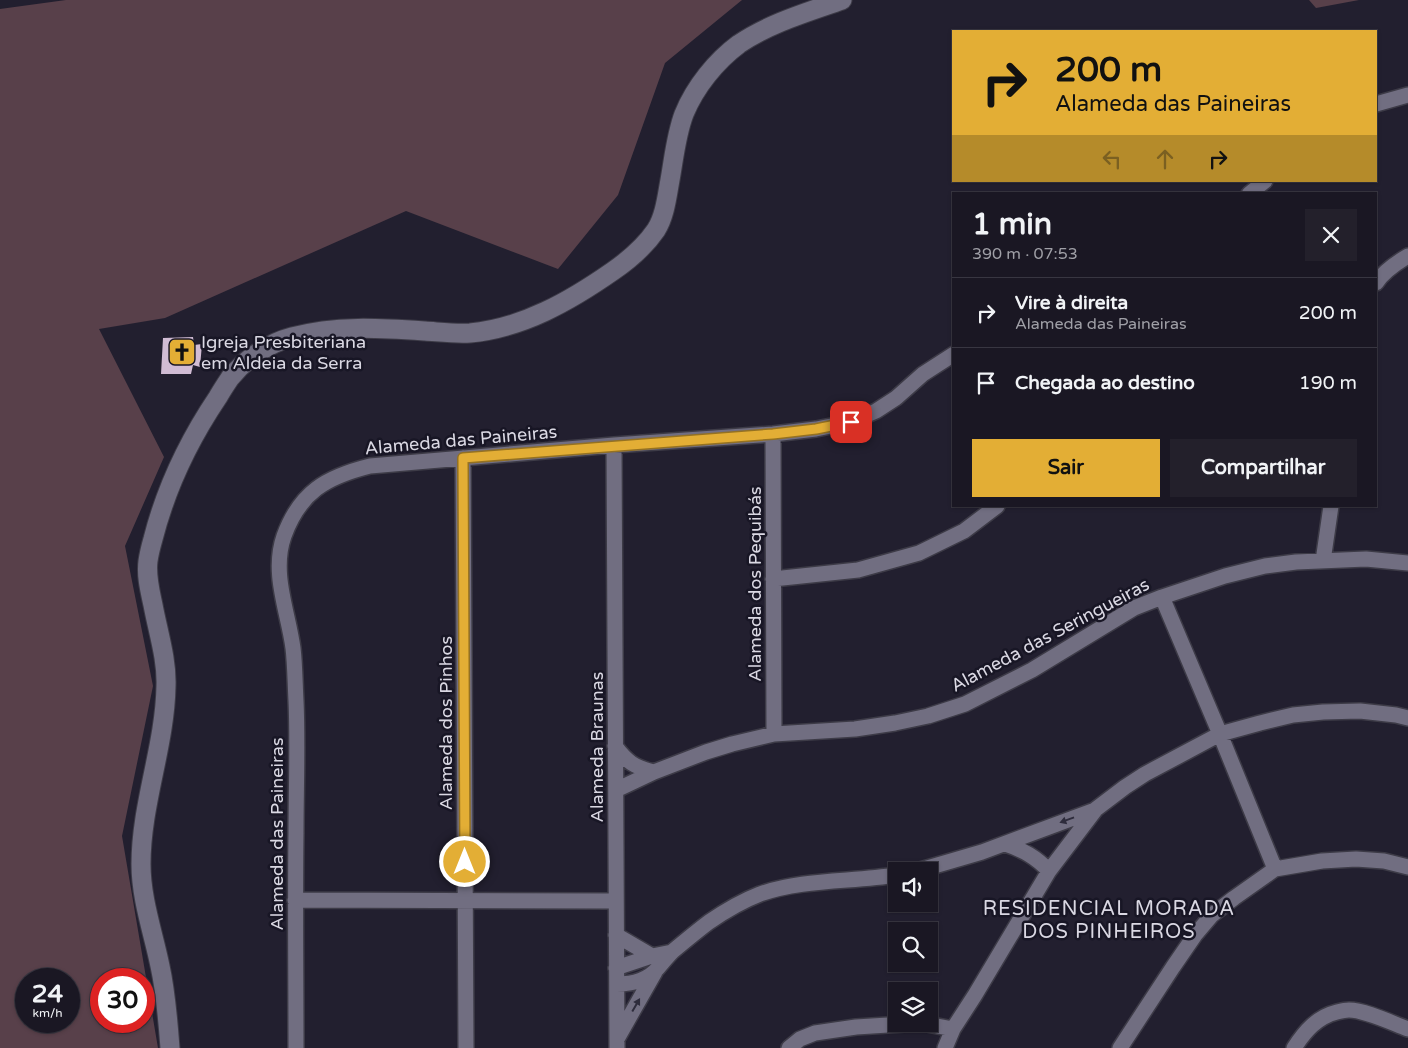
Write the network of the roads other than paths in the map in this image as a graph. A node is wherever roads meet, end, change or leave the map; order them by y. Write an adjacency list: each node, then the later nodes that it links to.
1 (842, 0): 45 (street)
2 (1408, 95): 3 (street)
3 (1377, 104)
4 (1264, 182): 5 (street)
5 (1251, 192)
6 (1408, 256): 7 (street)
7 (1377, 282)
8 (952, 355): 9 (street, Alameda das Paineiras)
9 (773, 434): 10 (street, Alameda das Paineiras); 16 (street, Alameda dos Pequibás)
10 (614, 446): 11 (street, Alameda das Paineiras); 21 (street, Alameda Braunas)
11 (463, 458): 33 (street, Alameda das Paineiras); 34 (street, Alameda dos Pinhos)
12 (996, 507): 16 (street)
13 (1331, 507): 14 (street)
14 (1323, 561): 15 (street, Alameda das Seringueiras); 17 (street, Alameda das Seringueiras)
15 (1408, 563)
16 (773, 578): 19 (street, Alameda dos Pequibás)
17 (1162, 597): 19 (street, Alameda das Seringueiras); 20 (street)
18 (1408, 718): 20 (street)
19 (774, 734): 22 (street, Alameda das Seringueiras)
20 (1220, 734): 24 (street); 30 (street)
21 (615, 746): 22 (street); 23 (street, Alameda Braunas)
22 (654, 772): 23 (street, Alameda das Seringueiras)
23 (616, 790): 35 (street, Alameda Braunas)
24 (1096, 809): 25 (street, one-way to 25); 27 (street)
25 (1038, 831): 26 (street); 27 (street)
26 (1005, 844): 28 (street); 31 (street)
27 (1065, 848): 31 (street)
28 (938, 865)
29 (1408, 867): 30 (street)
30 (1275, 870): 50 (street)
31 (1049, 871): 42 (street)
32 (888, 876): 37 (street)
33 (295, 900): 34 (street); 46 (street, Alameda das Paineiras)
34 (466, 901): 35 (street); 47 (street, Alameda dos Pinhos)
35 (616, 901): 36 (street, Alameda Braunas)
36 (616, 935): 37 (street); 38 (street, Alameda Braunas)
37 (654, 963): 38 (street); 39 (street); 44 (street, one-way to 37)
38 (616, 968): 39 (street, Alameda Braunas)
39 (616, 984): 44 (street, Alameda Braunas)
40 (888, 1025): 48 (street)
41 (938, 1026): 42 (street)
42 (953, 1029): 49 (street)
43 (1408, 1029): 51 (street)
44 (617, 1044)
45 (170, 1048)
46 (296, 1048)
47 (466, 1048)
48 (789, 1048)
49 (945, 1048)
50 (1120, 1048)
51 (1294, 1048)

